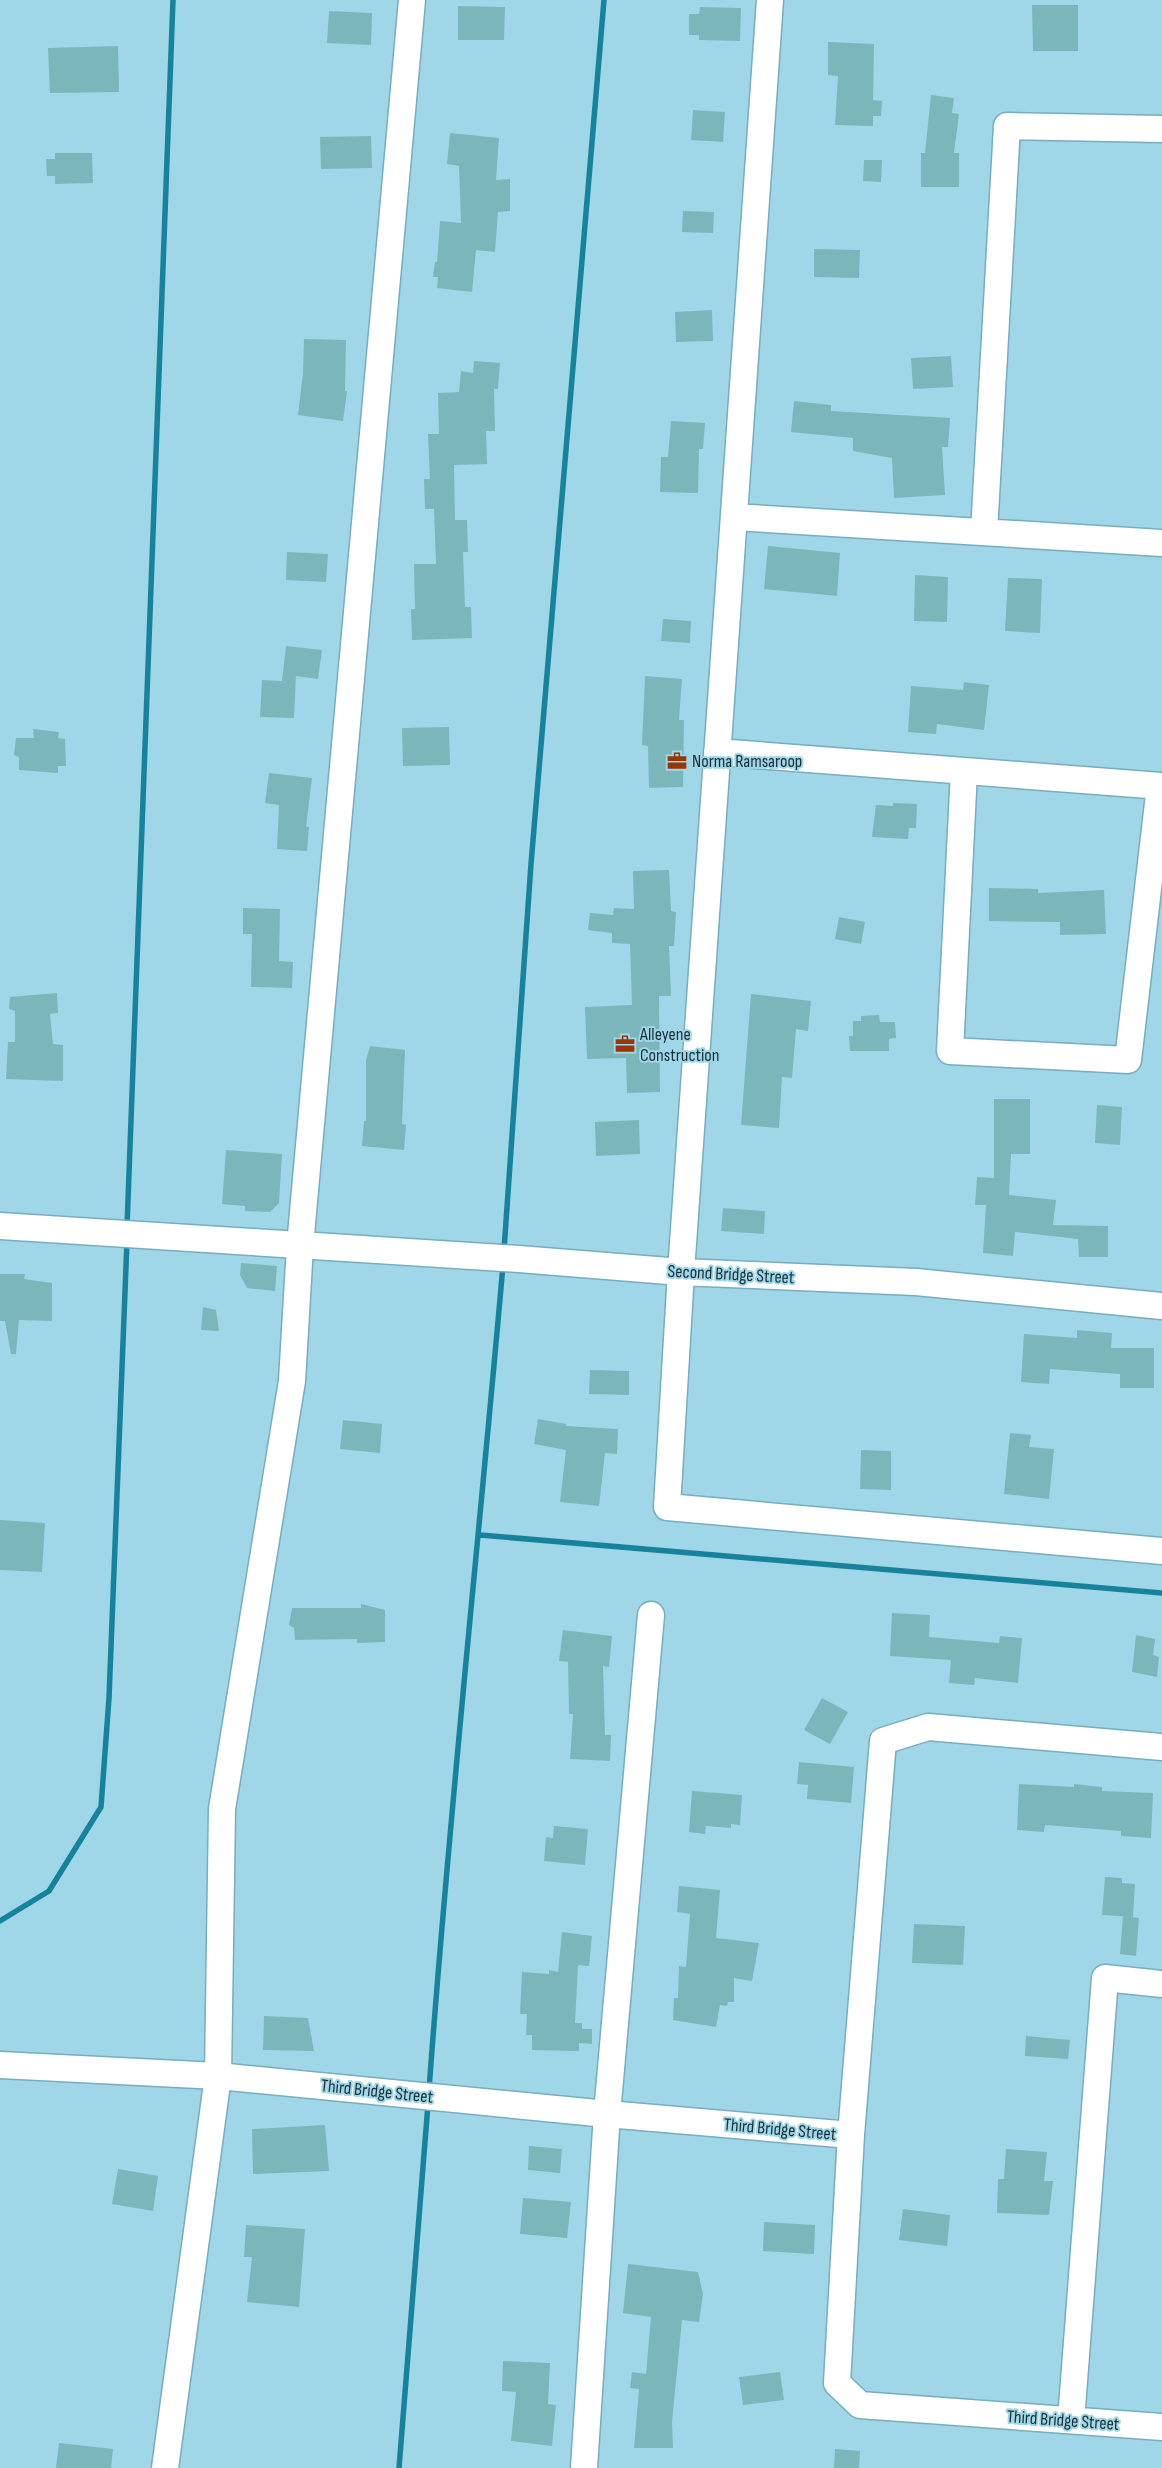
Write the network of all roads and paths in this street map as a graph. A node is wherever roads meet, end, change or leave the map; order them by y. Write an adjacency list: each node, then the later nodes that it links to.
1 (412, 0): 11 (street)
2 (770, 0): 4 (street)
3 (1162, 129): 5 (street)
4 (734, 517): 5 (street); 7 (street)
5 (984, 532): 6 (street)
6 (1162, 543)
7 (717, 752): 8 (street); 12 (street)
8 (964, 771): 9 (street); 9 (street)
9 (1161, 786)
10 (0, 1226): 11 (street, Second Bridge Street)
11 (300, 1246): 12 (street, Second Bridge Street); 19 (street)
12 (681, 1272): 13 (street, Second Bridge Street); 14 (street)
13 (1162, 1306)
14 (1162, 1551)
15 (651, 1615): 20 (street)
16 (1162, 1746): 21 (street)
17 (1162, 1984): 22 (street)
18 (0, 2065): 19 (street, Third Bridge Street)
19 (218, 2076): 20 (street, Third Bridge Street); 24 (street)
20 (607, 2114): 21 (street, Third Bridge Street); 25 (street)
21 (850, 2154): 22 (street, Third Bridge Street)
22 (1071, 2420): 23 (street, Third Bridge Street)
23 (1162, 2427)
24 (166, 2468)
25 (584, 2468)

